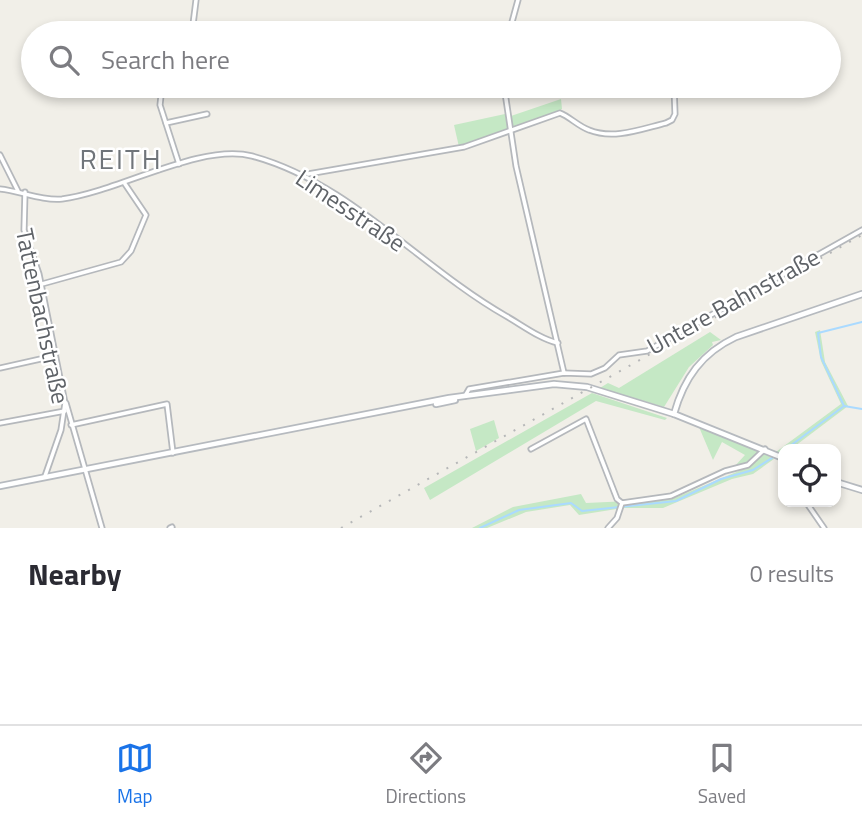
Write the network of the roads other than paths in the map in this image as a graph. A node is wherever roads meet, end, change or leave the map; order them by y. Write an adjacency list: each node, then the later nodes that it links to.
1 (196, 0): 3 (street)
2 (518, 0): 4 (street)
3 (193, 21)
4 (512, 21)
5 (161, 98): 9 (street)
6 (506, 98): 10 (street)
7 (674, 98): 10 (street)
8 (207, 114): 9 (street)
9 (166, 123): 12 (street)
10 (510, 132): 13 (street); 21 (street)
11 (0, 155): 16 (street)
12 (179, 164): 13 (street, Limesstraße); 14 (street, Limesstraße)
13 (306, 175): 21 (street, Limesstraße)
14 (125, 184): 17 (street, Limesstraße); 19 (street)
15 (0, 189): 16 (street, Limesstraße)
16 (18, 191): 17 (street, Limesstraße)
17 (24, 192): 19 (street, Tattenbachstraße)
18 (862, 230): 24 (street, Untere Bahnstraße)
19 (42, 284): 22 (street, Tattenbachstraße)
20 (862, 294): 28 (street)
21 (558, 343): 24 (street)
22 (54, 356): 23 (street); 26 (street, Tattenbachstraße)
23 (0, 368)
24 (564, 373): 25 (street, Untere Bahnstraße)
25 (465, 397): 28 (street); 33 (street)
26 (65, 403): 27 (street, Tattenbachstraße); 30 (street)
27 (65, 411): 29 (street); 36 (street, Tattenbachstraße)
28 (674, 414): 32 (street)
29 (0, 423)
30 (71, 425): 33 (street); 35 (street)
31 (531, 449): 40 (street)
32 (765, 449): 34 (street); 40 (street)
33 (171, 453): 35 (street)
34 (778, 456)
35 (85, 471): 36 (street); 42 (street)
36 (46, 478): 38 (street)
37 (841, 484): 39 (street)
38 (0, 486)
39 (862, 490)
40 (621, 506): 43 (street)
41 (809, 507): 44 (street)
42 (102, 528)
43 (608, 528)
44 (824, 528)

